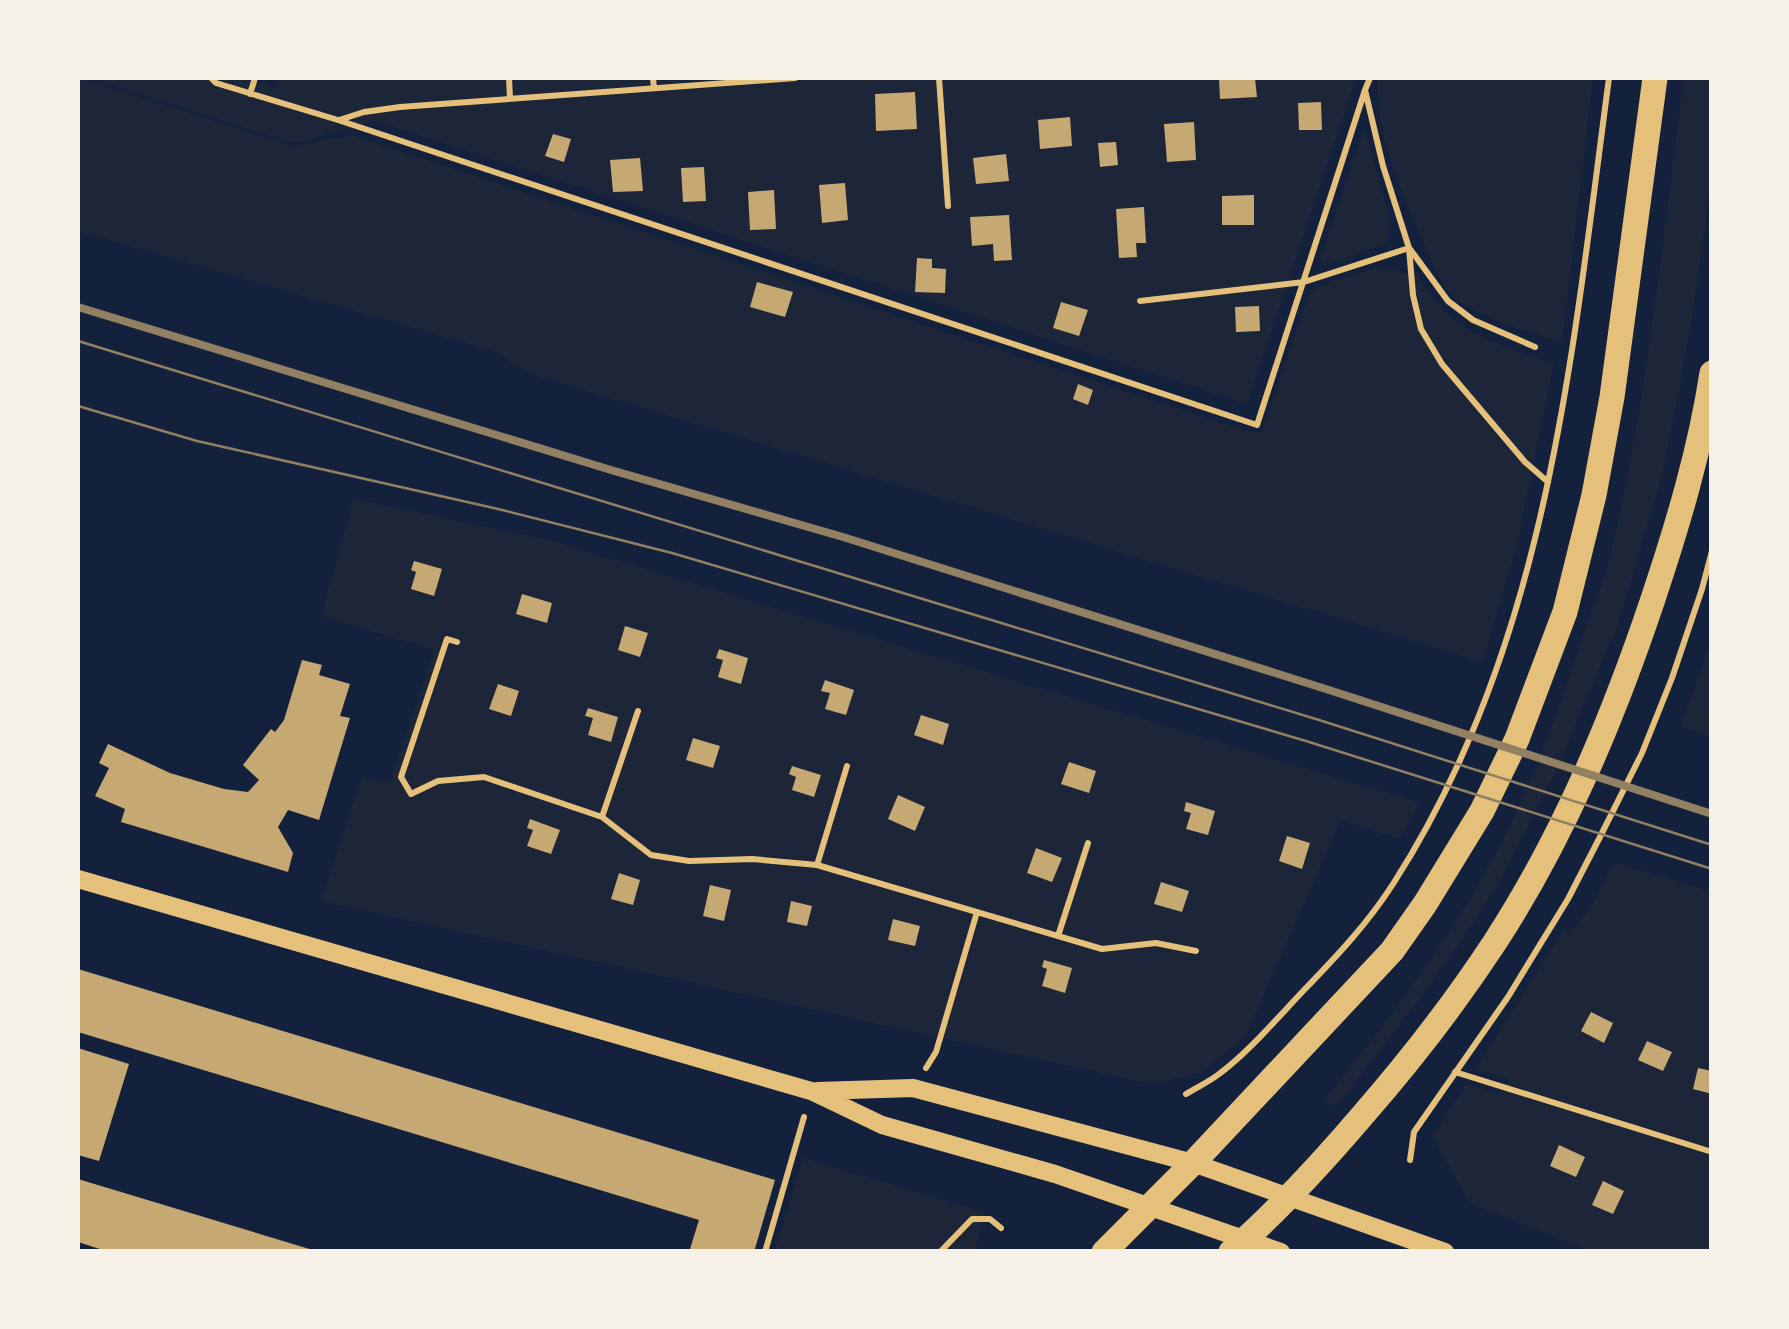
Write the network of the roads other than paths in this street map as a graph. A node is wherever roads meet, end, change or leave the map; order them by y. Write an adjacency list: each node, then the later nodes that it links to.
1 (1655, 78): 5 (main road)
2 (1712, 373): 6 (main road)
3 (78, 879): 4 (street)
4 (812, 1092): 5 (street); 7 (street)
5 (1193, 1163): 6 (street); 7 (main road)
6 (1290, 1197): 8 (main road); 11 (street)
7 (1152, 1206): 8 (street); 9 (main road)
8 (1238, 1245): 10 (street)
9 (1104, 1252)
10 (1281, 1252)
11 (1445, 1252)

